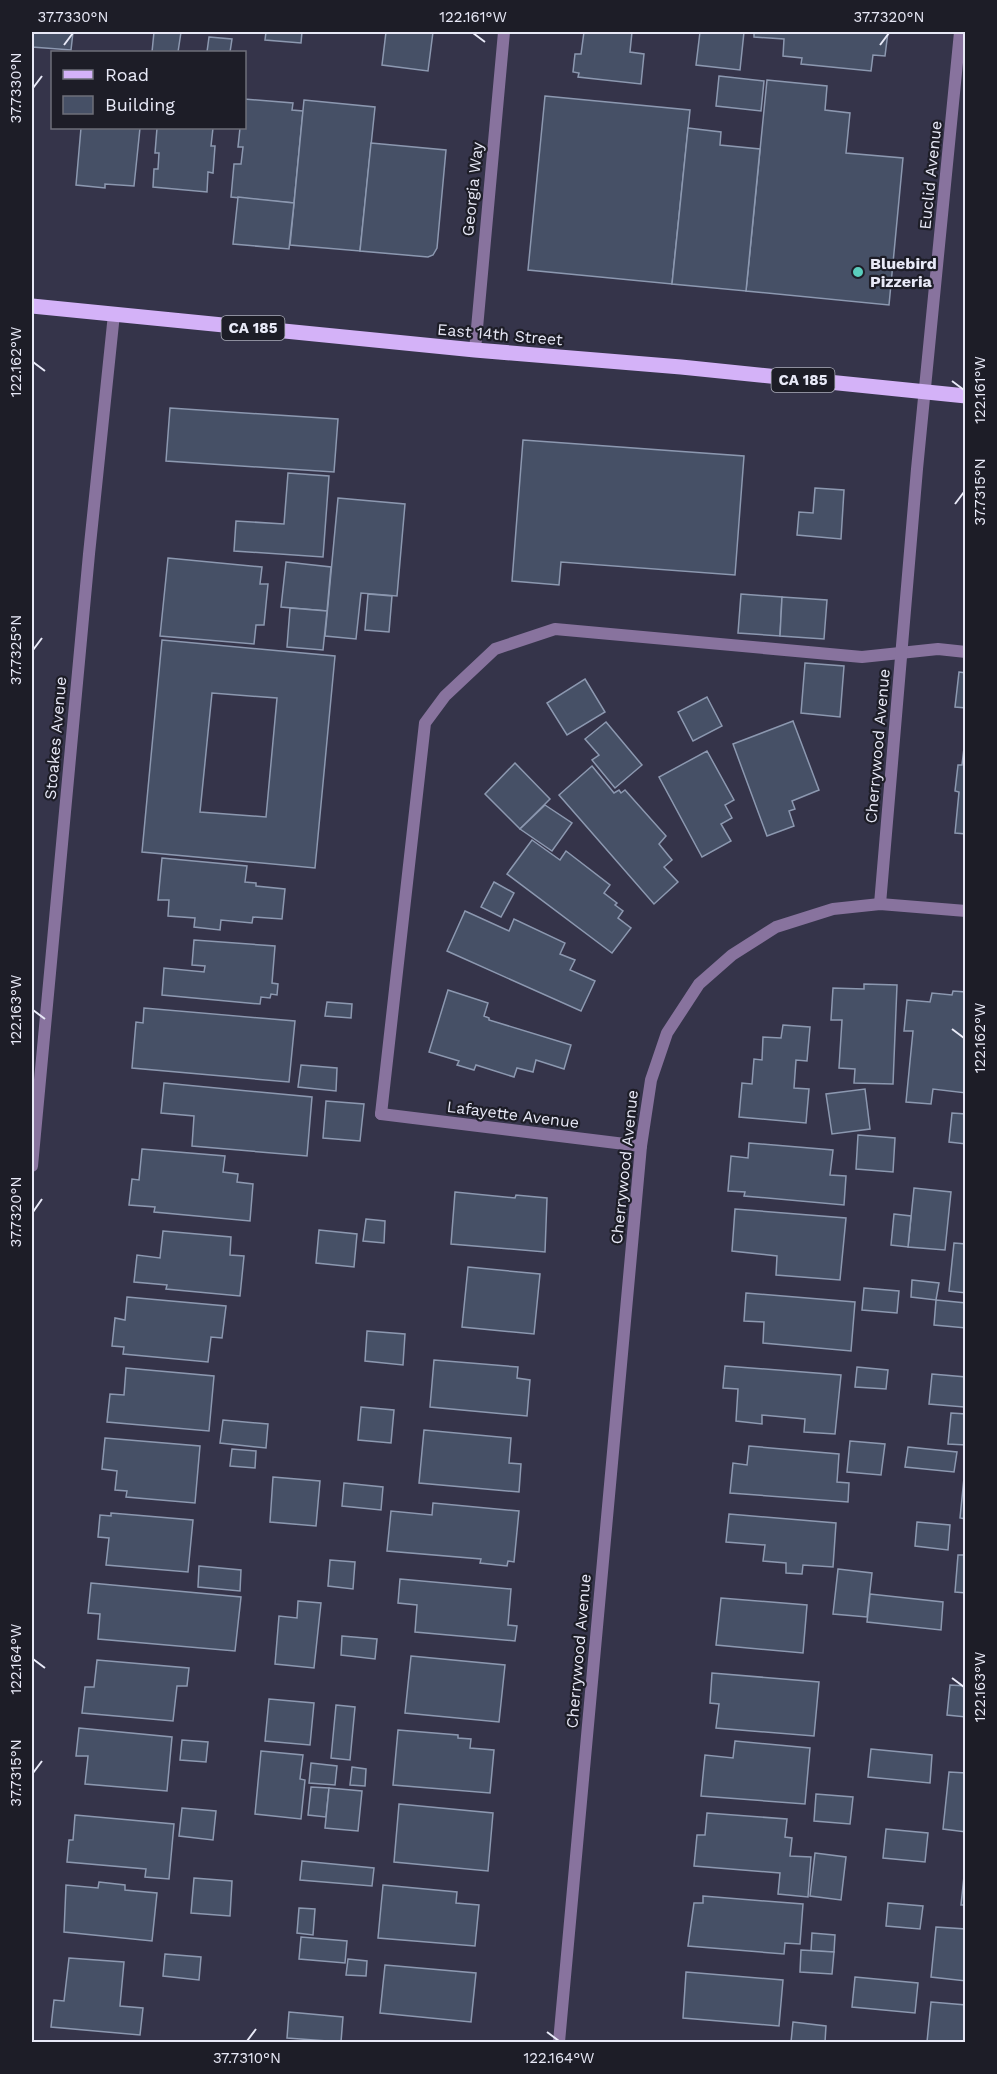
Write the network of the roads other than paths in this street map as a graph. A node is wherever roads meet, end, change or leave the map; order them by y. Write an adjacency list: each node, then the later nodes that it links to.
1 (504, 32): 5 (street, Georgia Way)
2 (960, 32): 6 (street, Euclid Avenue)
3 (32, 306): 4 (main road, East 14th Street / CA 185)
4 (114, 314): 5 (main road, East 14th Street / CA 185); 13 (street, Stoakes Avenue)
5 (475, 350): 6 (main road, East 14th Street / CA 185)
6 (925, 393): 7 (main road, East 14th Street / CA 185); 8 (street, Cherrywood Avenue)
7 (966, 396)
8 (901, 651): 9 (street); 10 (street, Cherrywood Avenue); 12 (street, Lafayette Avenue)
9 (966, 652)
10 (880, 904): 11 (street); 12 (street, Cherrywood Avenue)
11 (966, 911)
12 (641, 1146): 14 (street, Cherrywood Avenue)
13 (32, 1166)
14 (559, 2043)

